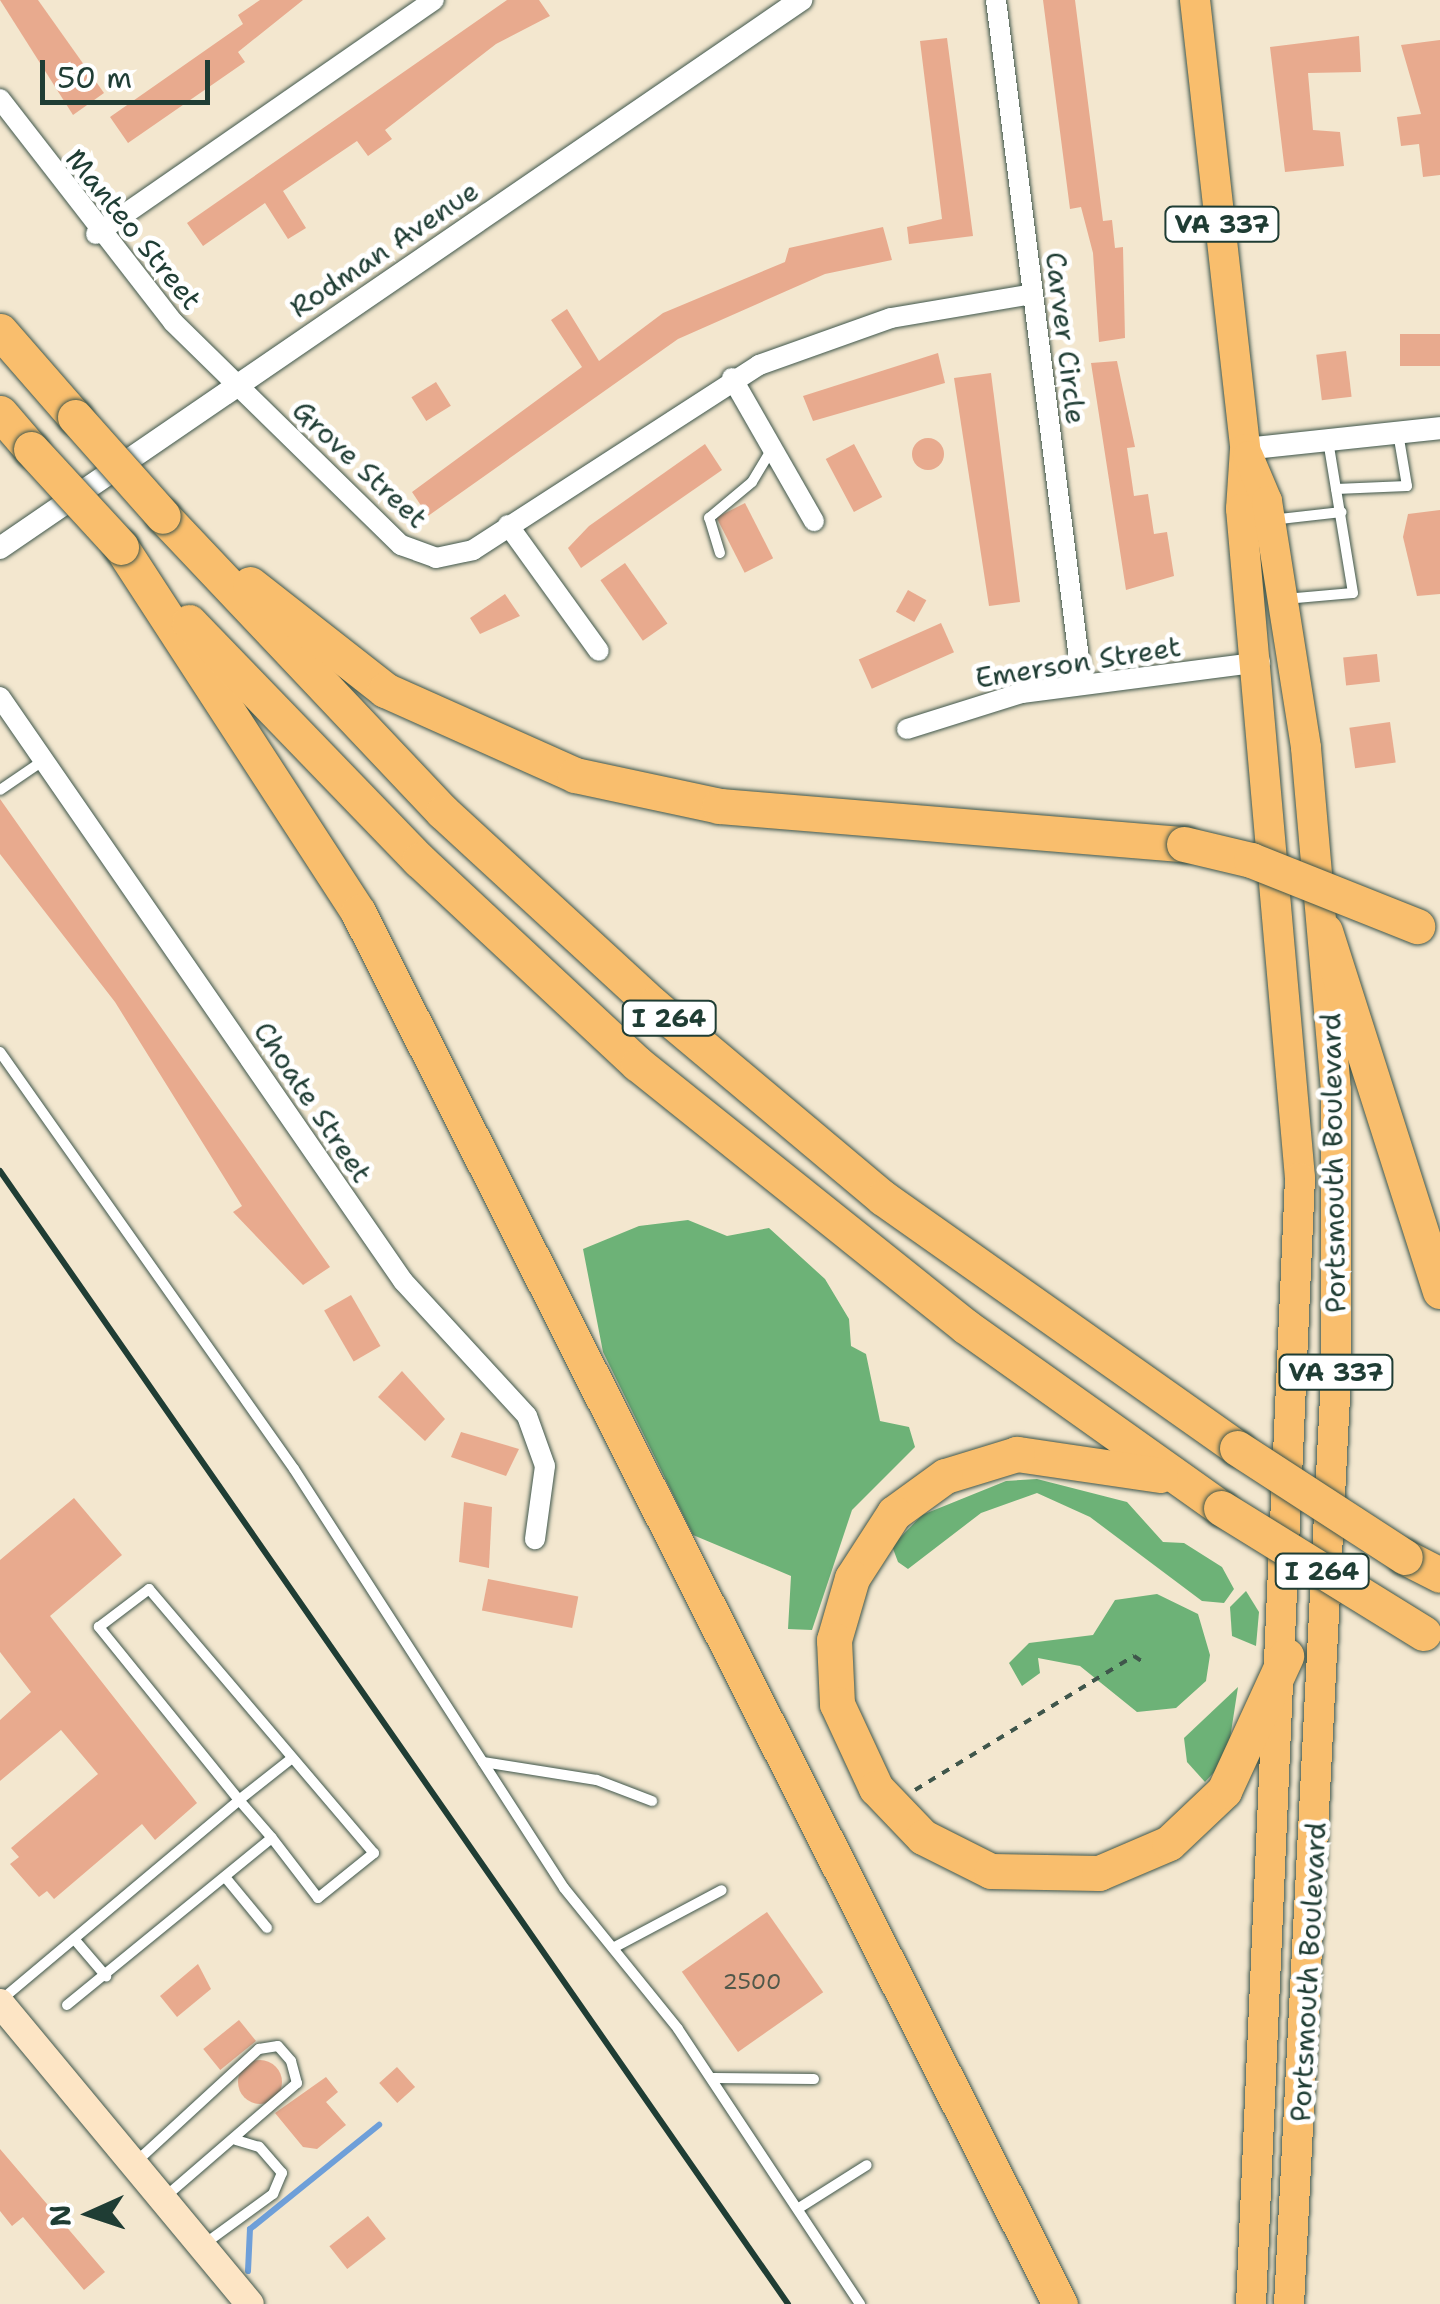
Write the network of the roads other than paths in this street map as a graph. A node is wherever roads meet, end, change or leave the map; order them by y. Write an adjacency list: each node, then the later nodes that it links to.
1 (434, 0): 6 (street)
2 (801, 0): 10 (street, Rodman Avenue)
3 (996, 0): 7 (street, Carver Circle)
4 (1195, 0): 16 (main road, Portsmouth Boulevard / VA 337)
5 (0, 99): 6 (street, Manteo Street)
6 (96, 234): 10 (street, Manteo Street)
7 (1033, 294): 9 (street, Grove Street); 29 (street, Carver Circle)
8 (0, 331): 19 (highway, I 264, bridge)
9 (732, 378): 15 (street); 22 (street, Grove Street)
10 (237, 386): 22 (street, Grove Street); 24 (street, Rodman Avenue)
11 (0, 414): 23 (highway, I 264, bridge)
12 (1440, 428): 13 (street)
13 (1398, 432): 14 (street); 17 (lane)
14 (1328, 440): 16 (street); 17 (lane)
15 (772, 448): 21 (street); 25 (lane)
16 (1245, 448): 20 (main road, Portsmouth Boulevard / VA 337); 28 (main road, Portsmouth Boulevard / VA 337)
17 (1336, 489): 18 (lane)
18 (1342, 512): 20 (lane); 26 (lane)
19 (163, 516): 35 (highway, bridge); 40 (highway, I 264, bridge)
20 (1270, 520): 26 (main road, Portsmouth Boulevard / VA 337)
21 (814, 521)
22 (508, 525): 27 (street)
23 (121, 547): 38 (highway, I 264); 66 (highway)
24 (0, 548)
25 (720, 553)
26 (1283, 599): 34 (main road, Portsmouth Boulevard / VA 337)
27 (599, 651)
28 (1260, 662): 29 (street, Emerson Street); 42 (main road, Portsmouth Boulevard / VA 337)
29 (1082, 684): 31 (street, Emerson Street)
30 (0, 697): 32 (street, Choate Street)
31 (907, 728)
32 (44, 760): 33 (lane); 39 (street, Choate Street)
33 (0, 790)
34 (1325, 930): 37 (highway); 68 (main road, Portsmouth Boulevard / VA 337)
35 (1429, 932)
36 (0, 1052): 44 (lane)
37 (1440, 1291)
38 (1173, 1478): 41 (highway, I 264, bridge); 42 (highway)
39 (536, 1539)
40 (1440, 1576)
41 (1432, 1638)
42 (1286, 1656): 67 (main road, Portsmouth Boulevard / VA 337)
43 (291, 1759): 45 (lane); 45 (lane); 47 (lane)
44 (482, 1762): 46 (lane); 52 (lane)
45 (239, 1800): 47 (lane); 51 (lane)
46 (652, 1800)
47 (272, 1838): 48 (lane)
48 (225, 1877): 50 (lane); 53 (lane)
49 (722, 1890): 52 (lane)
50 (267, 1928)
51 (74, 1940): 53 (lane); 54 (lane)
52 (613, 1948): 56 (lane)
53 (106, 1976): 55 (lane)
54 (0, 2002): 59 (main road)
55 (67, 2005)
56 (712, 2078): 57 (lane); 62 (lane)
57 (814, 2078)
58 (236, 2140): 59 (lane); 61 (lane); 63 (lane)
59 (134, 2164): 61 (main road)
60 (868, 2164): 62 (lane)
61 (163, 2199): 63 (main road)
62 (799, 2208): 65 (lane)
63 (202, 2246): 64 (main road)
64 (250, 2304)
65 (860, 2304)
66 (1060, 2304)
67 (1251, 2304)
68 (1289, 2304)

